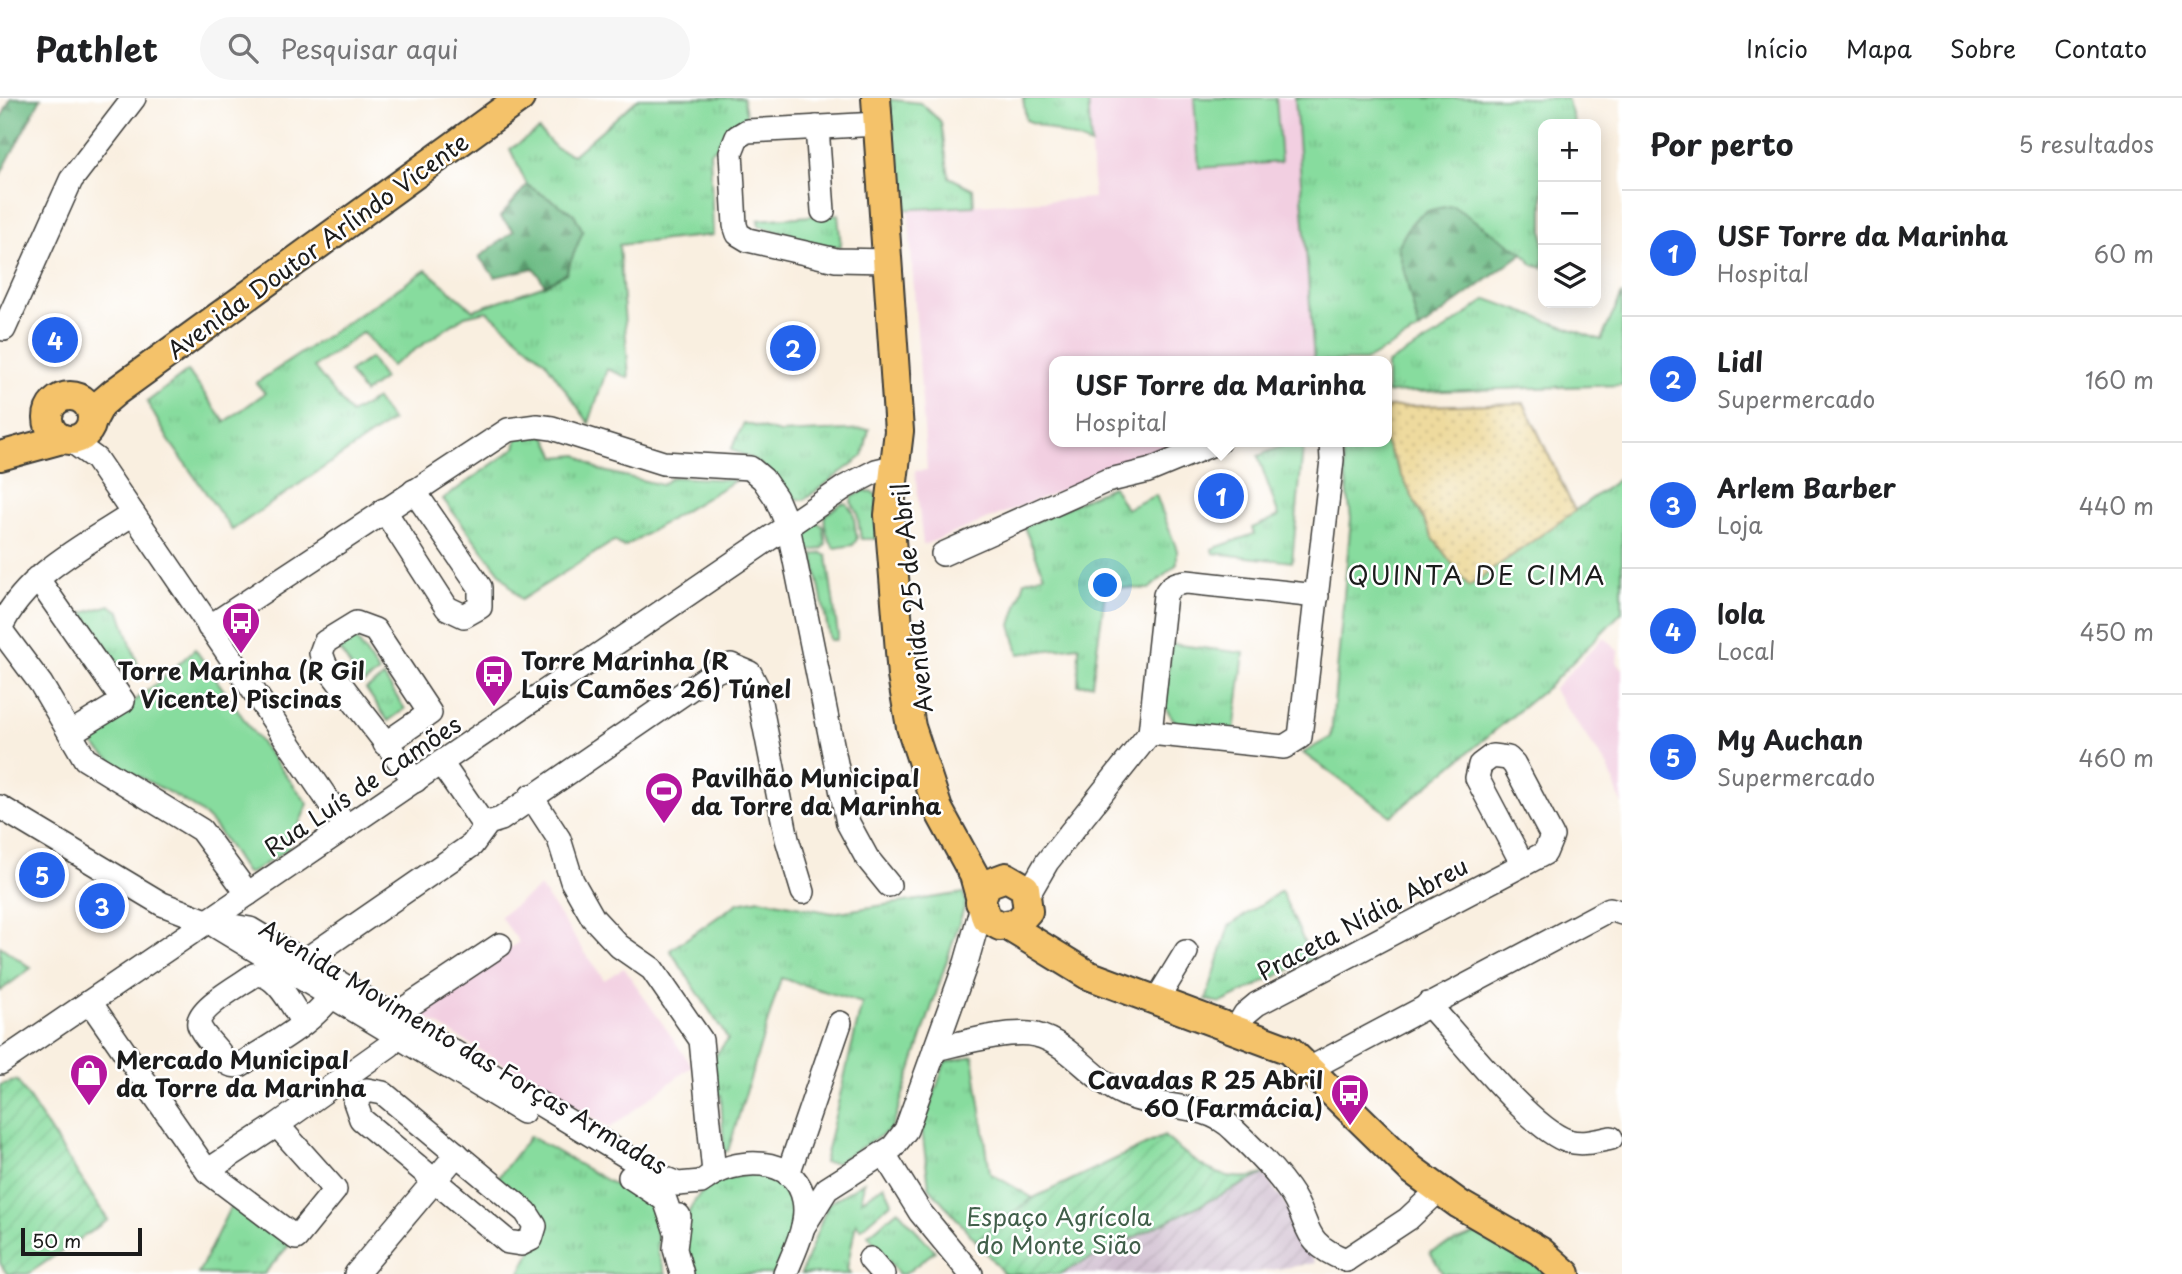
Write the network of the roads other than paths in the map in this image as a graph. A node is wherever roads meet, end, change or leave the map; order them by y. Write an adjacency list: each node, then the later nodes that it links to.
1 (134, 98): 7 (street)
2 (520, 98): 8 (main road, Avenida Doutor Arlindo Vicente)
3 (877, 111): 4 (street, Avenida 25 de Abril); 6 (main road, Avenida 25 de Abril)
4 (817, 127): 5 (street); 6 (street, Avenida 25 de Abril)
5 (822, 211)
6 (888, 261): 14 (main road, Avenida 25 de Abril)
7 (4, 329)
8 (115, 392): 9 (main road); 10 (main road, Avenida Doutor Arlindo Vicente)
9 (61, 402): 10 (main road); 10 (main road); 13 (main road)
10 (79, 431): 13 (main road); 17 (street)
11 (1206, 447): 19 (street)
12 (1331, 447): 21 (street)
13 (11, 453)
14 (897, 466): 18 (street, Rua Luís de Camões); 35 (main road, Avenida 25 de Abril); 41 (main road, Avenida 25 de Abril)
15 (414, 491): 16 (street); 16 (street); 18 (street)
16 (384, 510): 22 (street)
17 (133, 514): 20 (street); 22 (street)
18 (789, 526): 27 (street, Rua Luís de Camões); 36 (street)
19 (943, 554)
20 (37, 578): 23 (street); 24 (street)
21 (1317, 596): 25 (street); 25 (street)
22 (209, 627): 32 (street)
23 (0, 629): 24 (street)
24 (72, 732): 38 (street)
25 (1150, 733): 33 (street)
26 (385, 744): 26 (street); 28 (street)
27 (441, 763): 28 (street, Rua Luís de Camões); 31 (street)
28 (415, 781): 32 (street, Rua Luís de Camões)
29 (531, 796): 31 (street); 37 (street); 64 (street)
30 (0, 807): 42 (street, Avenida Movimento das Forças Armadas)
31 (488, 823): 45 (street)
32 (346, 827): 38 (street, Rua Luís de Camões)
33 (1047, 862): 35 (street); 39 (street)
34 (1522, 863): 53 (street, Praceta Nídia Abreu)
35 (1003, 878): 39 (main road); 41 (main road)
36 (888, 885)
37 (803, 892)
38 (248, 894): 42 (street, Rua Luís de Camões)
39 (1029, 899): 41 (main road); 47 (main road)
40 (1622, 913): 49 (street)
41 (992, 916): 47 (main road); 54 (street)
42 (209, 922): 45 (street, Avenida Movimento das Forças Armadas); 46 (street, Avenida Movimento das Forças Armadas); 48 (street, Rua Luís de Camões)
43 (500, 945): 52 (street)
44 (1186, 952): 47 (street)
45 (304, 961): 46 (street, Avenida Movimento das Forças Armadas)
46 (336, 990): 50 (street); 52 (street, Avenida Movimento das Forças Armadas)
47 (1145, 996): 53 (main road)
48 (90, 1002): 55 (street, Rua Luís de Camões); 62 (street)
49 (1428, 1004): 56 (street); 58 (street)
50 (303, 1023): 50 (street)
51 (840, 1023): 63 (street)
52 (396, 1027): 57 (street); 59 (street, Avenida Movimento das Forças Armadas)
53 (1236, 1029): 56 (main road)
54 (935, 1049): 61 (street); 70 (street)
55 (0, 1063)
56 (1311, 1068): 67 (main road)
57 (277, 1125): 62 (street); 62 (street)
58 (1611, 1138)
59 (596, 1147): 64 (street, Avenida Movimento das Forças Armadas); 69 (street, Avenida Movimento das Forças Armadas)
60 (457, 1154): 65 (street); 65 (street); 65 (street)
61 (884, 1154): 66 (street); 74 (street)
62 (207, 1171)
63 (790, 1176): 64 (street, Avenida Movimento das Forças Armadas); 66 (street, Avenida Movimento das Forças Armadas); 68 (street)
64 (708, 1178): 69 (street)
65 (435, 1180): 71 (street)
66 (839, 1180): 68 (street)
67 (1439, 1191): 70 (street); 75 (main road)
68 (803, 1227): 73 (street)
69 (675, 1229): 72 (street)
70 (1351, 1267)
71 (356, 1274)
72 (682, 1274)
73 (785, 1274)
74 (971, 1274)
75 (1566, 1274)

